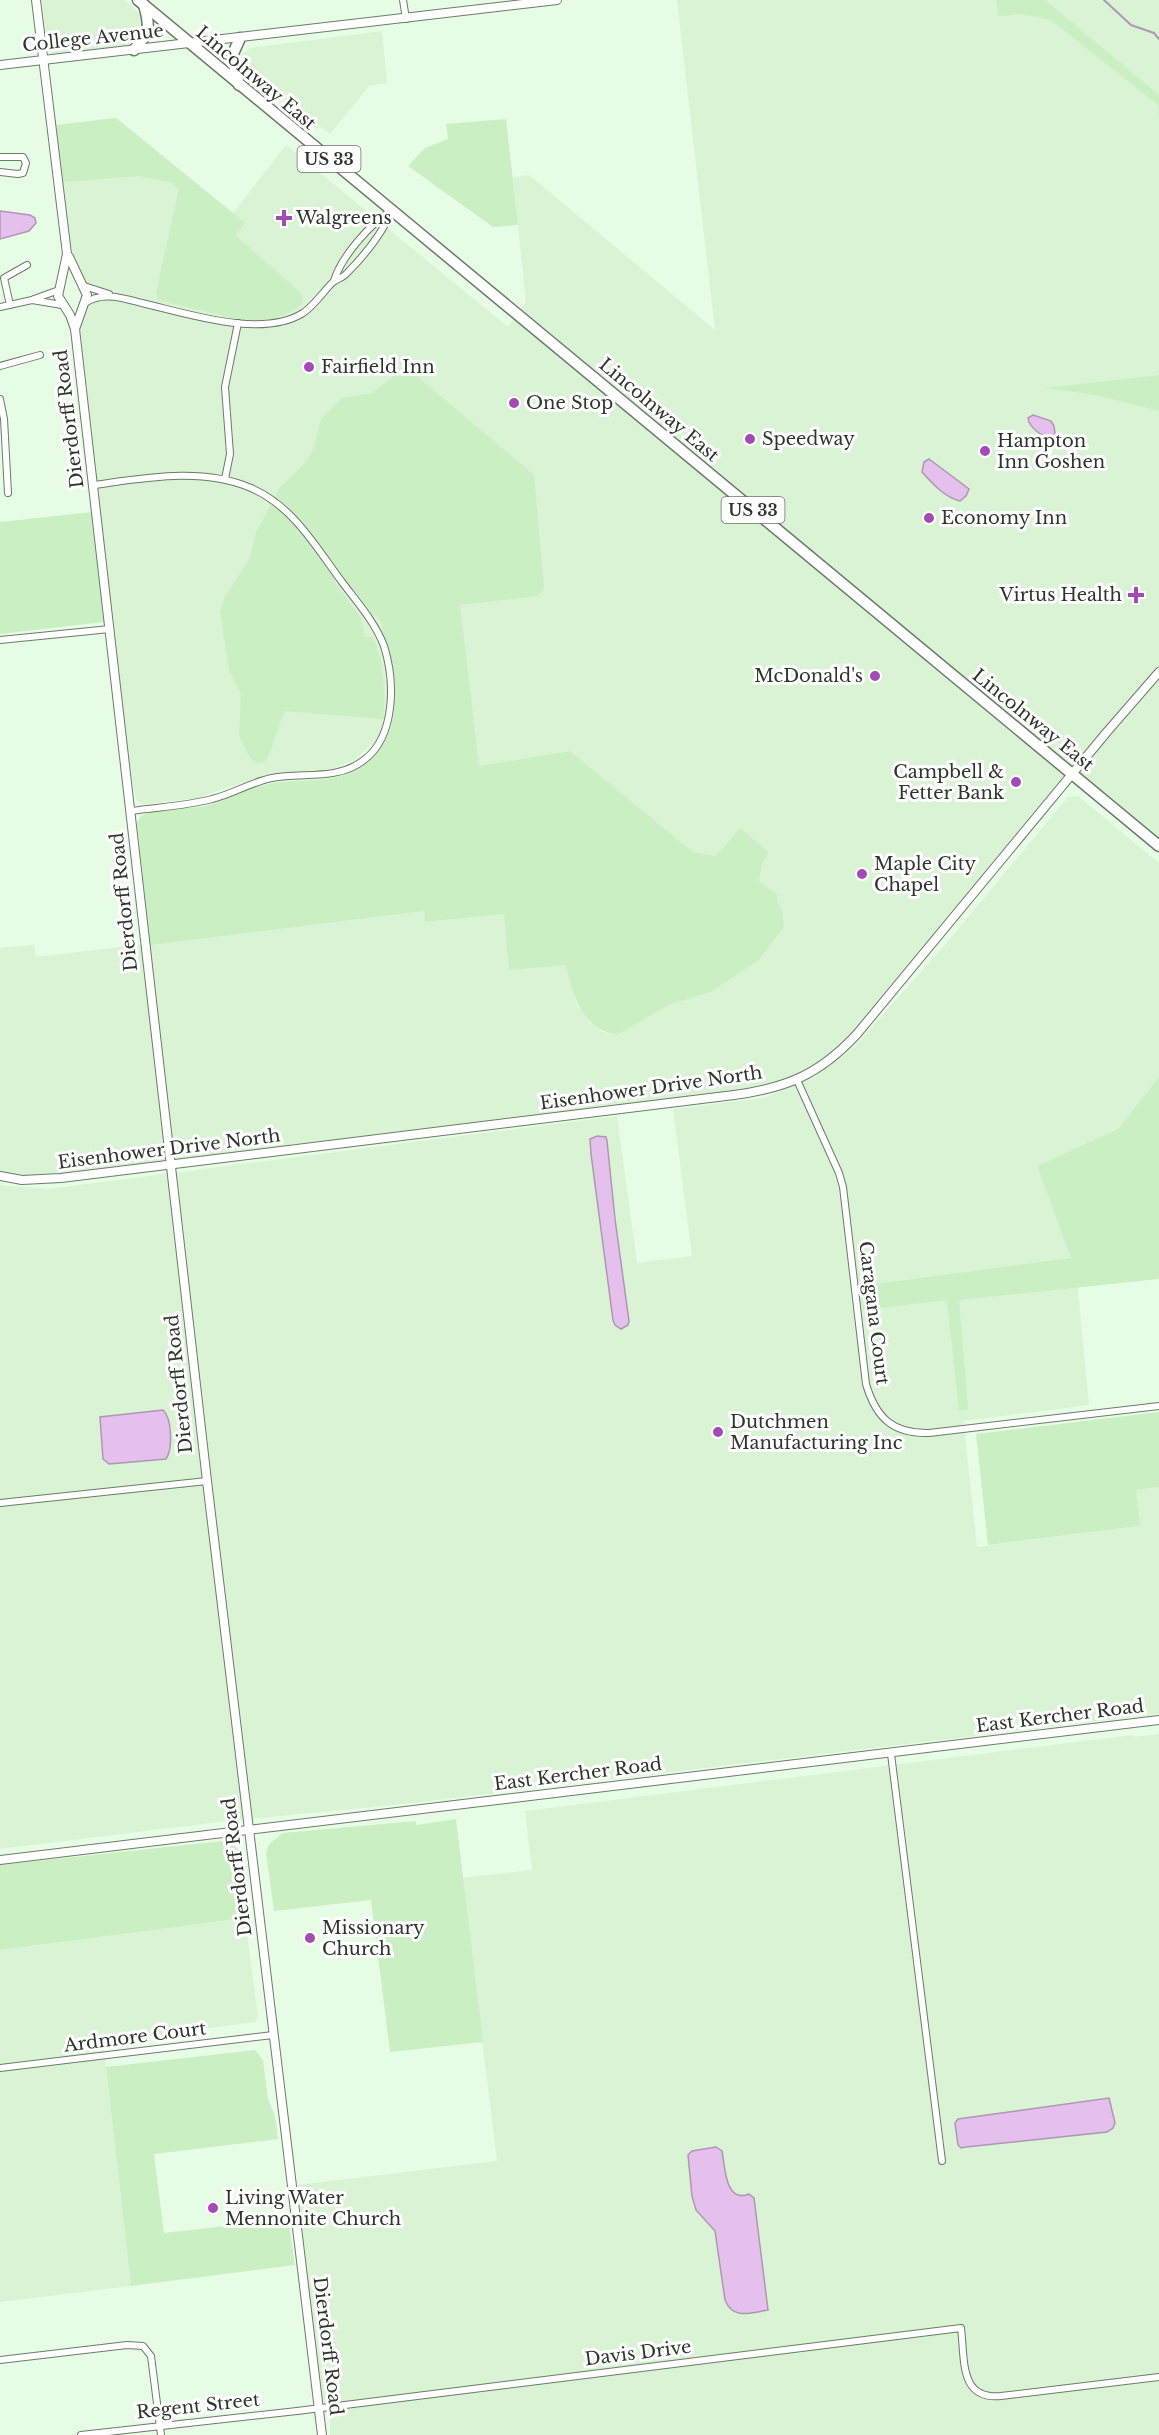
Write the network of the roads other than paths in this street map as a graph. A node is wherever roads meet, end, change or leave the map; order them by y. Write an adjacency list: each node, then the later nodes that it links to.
1 (36, 0): 9 (street, Dierdorff Road)
2 (403, 0): 5 (street)
3 (557, 0): 5 (street, College Avenue)
4 (141, 3): 7 (highway, Lincolnway East / US 33); 8 (highway)
5 (406, 19): 6 (street, College Avenue)
6 (240, 38): 7 (street, College Avenue); 11 (highway)
7 (189, 44): 8 (street, College Avenue); 11 (highway, Lincolnway East / US 33)
8 (134, 50): 9 (street, College Avenue)
9 (44, 60): 10 (street, College Avenue); 15 (street, Dierdorff Road)
10 (0, 65)
11 (239, 85): 14 (highway, Lincolnway East / US 33)
12 (0, 157): 13 (street)
13 (0, 172)
14 (392, 211): 17 (street); 17 (street); 37 (highway, Lincolnway East / US 33)
15 (68, 254): 18 (street, Dierdorff Road); 19 (street, Dierdorff Road)
16 (27, 265): 23 (street)
17 (334, 281): 26 (street)
18 (82, 285): 19 (street); 20 (street); 22 (street, Dierdorff Road)
19 (60, 288): 21 (street); 24 (street, Dierdorff Road)
20 (113, 296): 22 (street); 26 (street)
21 (32, 300): 23 (street); 24 (street)
22 (83, 304): 24 (street); 27 (street, Dierdorff Road)
23 (10, 305): 25 (street)
24 (63, 306): 27 (street, Dierdorff Road)
25 (0, 307)
26 (238, 323): 31 (street)
27 (75, 329): 32 (street, Dierdorff Road)
28 (40, 356): 29 (street)
29 (0, 366)
30 (0, 399): 33 (street)
31 (225, 479): 32 (street); 38 (street)
32 (94, 485): 34 (street, Dierdorff Road)
33 (8, 493)
34 (110, 629): 35 (street); 38 (street, Dierdorff Road)
35 (0, 640)
36 (1159, 672): 37 (street, Eisenhower Drive North)
37 (1072, 773): 39 (highway, Lincolnway East / US 33); 40 (street, Eisenhower Drive North)
38 (131, 811): 41 (street, Dierdorff Road)
39 (1159, 846)
40 (797, 1080): 41 (street, Eisenhower Drive North); 43 (street, Caragana Court)
41 (172, 1166): 42 (street, Eisenhower Drive North); 44 (street, Dierdorff Road)
42 (0, 1176)
43 (1159, 1406)
44 (207, 1481): 45 (street); 48 (street, Dierdorff Road)
45 (0, 1503)
46 (1159, 1720): 47 (street, East Kercher Road)
47 (891, 1754): 48 (street, East Kercher Road); 52 (street)
48 (249, 1829): 49 (street, East Kercher Road); 50 (street, Dierdorff Road)
49 (0, 1860)
50 (273, 2035): 51 (street, Ardmore Court); 55 (street, Dierdorff Road)
51 (0, 2068)
52 (942, 2161)
53 (0, 2360): 56 (street)
54 (1159, 2377): 55 (street, Davis Drive)
55 (319, 2408): 56 (street, Regent Street); 59 (street, Dierdorff Road)
56 (160, 2426): 57 (street, Regent Street); 58 (street)
57 (81, 2435)
58 (161, 2435)
59 (322, 2435)

